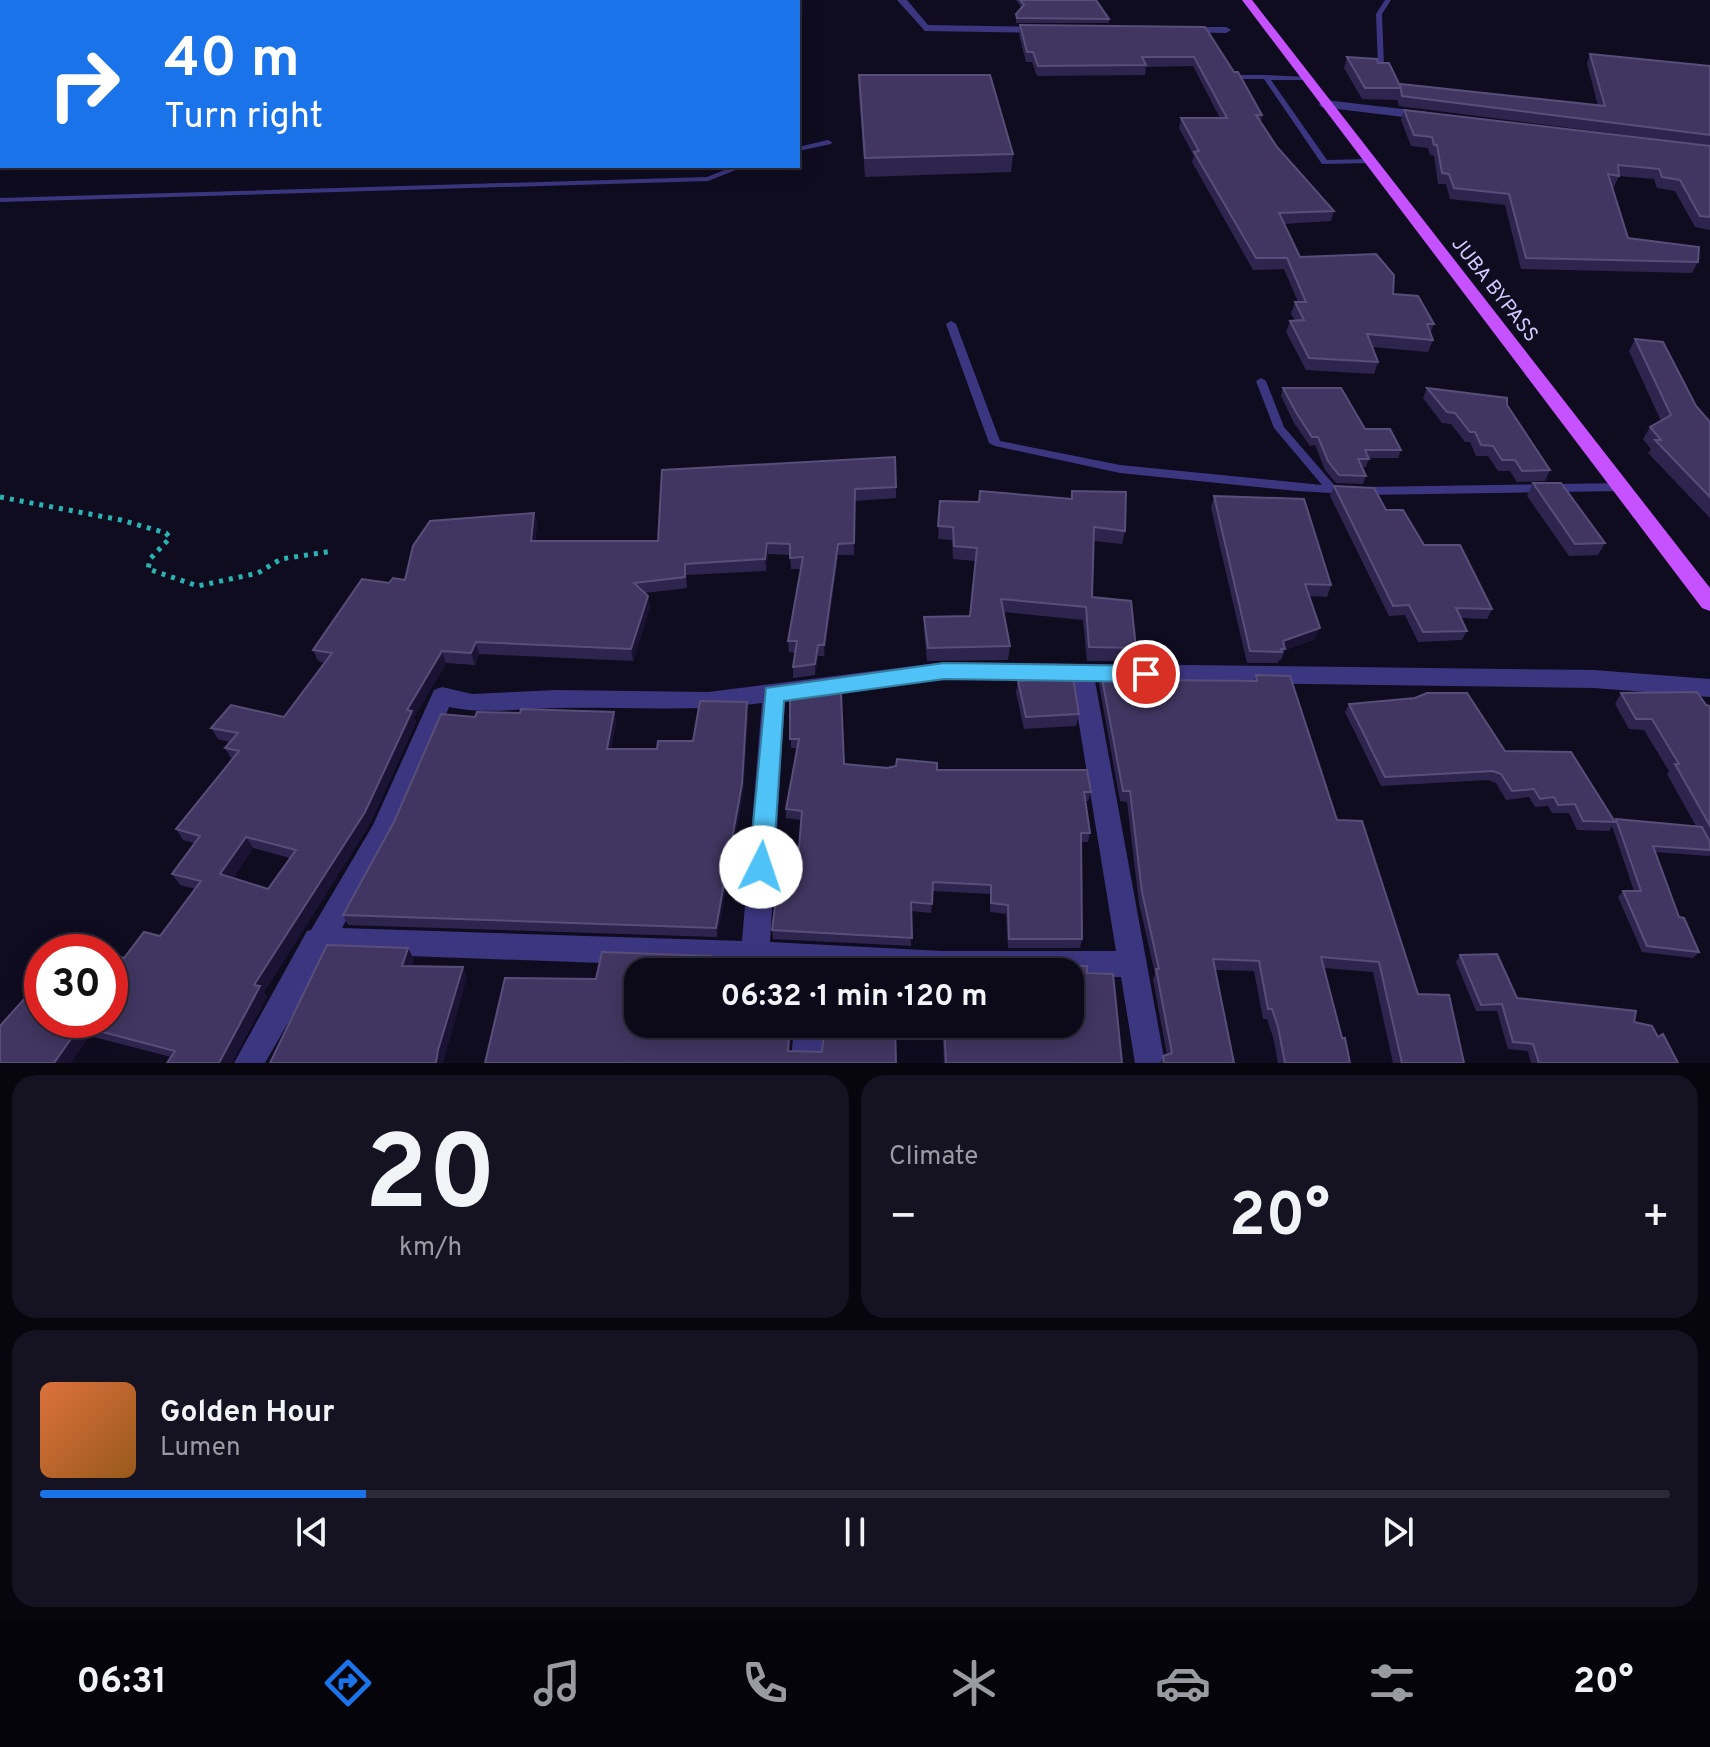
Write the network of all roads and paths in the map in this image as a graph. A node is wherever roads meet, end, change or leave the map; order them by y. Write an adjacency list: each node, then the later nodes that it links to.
1 (902, 0): 4 (street)
2 (1247, 0): 10 (main road, JUBA BYPASS)
3 (1388, 0): 7 (lane)
4 (1066, 30)
5 (1162, 30): 6 (street)
6 (1226, 30)
7 (1381, 66)
8 (1239, 77): 9 (lane)
9 (1266, 77): 10 (lane); 15 (lane)
10 (1306, 78): 11 (main road, JUBA BYPASS)
11 (1325, 104): 12 (street); 15 (main road, JUBA BYPASS)
12 (1449, 118)
13 (828, 142): 14 (lane)
14 (800, 149)
15 (1370, 161): 20 (main road, JUBA BYPASS)
16 (737, 168): 17 (lane)
17 (0, 200)
18 (951, 324): 21 (lane)
19 (1261, 381): 21 (lane)
20 (1623, 487): 21 (lane); 24 (main road, JUBA BYPASS)
21 (1332, 489)
22 (0, 497): 23 (path)
23 (333, 551)
24 (1710, 603)
25 (1082, 675): 26 (street); 27 (street); 32 (street)
26 (1710, 688)
27 (774, 694): 28 (street); 29 (street)
28 (317, 940): 29 (street); 34 (street)
29 (755, 954): 30 (street)
30 (774, 958)
31 (1084, 964): 32 (street)
32 (1134, 964): 36 (street)
33 (808, 1038): 35 (street)
34 (249, 1063)
35 (806, 1063)
36 (1150, 1063)

